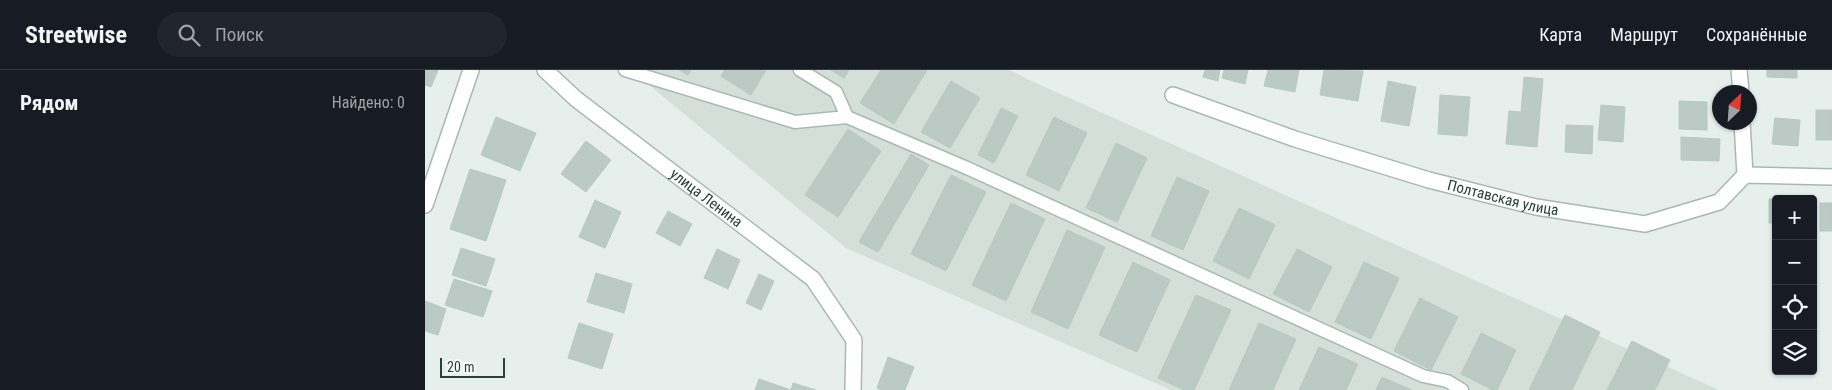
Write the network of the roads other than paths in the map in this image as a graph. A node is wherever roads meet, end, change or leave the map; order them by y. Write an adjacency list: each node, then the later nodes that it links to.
1 (471, 70): 12 (street)
2 (545, 70): 13 (street, улица Ленина)
3 (625, 70): 8 (lane)
4 (800, 70): 8 (lane)
5 (1739, 70): 6 (street)
6 (1740, 85)
7 (1173, 95): 10 (street, Полтавская улица)
8 (847, 117): 14 (lane)
9 (1742, 130): 10 (street)
10 (1745, 175): 11 (street)
11 (1832, 177)
12 (425, 206)
13 (853, 390)
14 (1462, 390)

